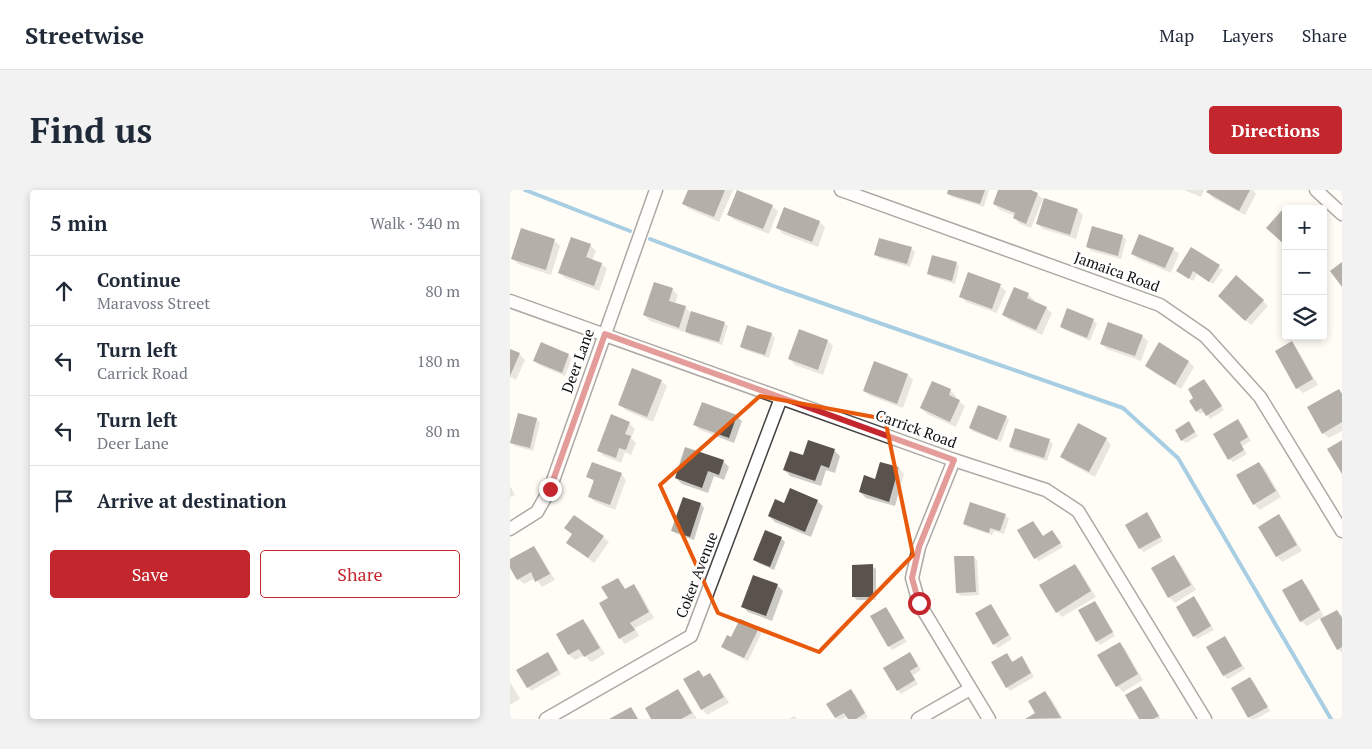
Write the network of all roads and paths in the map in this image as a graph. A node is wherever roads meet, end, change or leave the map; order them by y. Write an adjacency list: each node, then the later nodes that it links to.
1 (656, 190): 6 (street, Deer Lane)
2 (841, 190): 10 (street, Jamaica Road)
3 (1316, 190): 4 (street)
4 (1342, 214)
5 (510, 301): 6 (street, Carrick Road)
6 (605, 334): 7 (street, Carrick Road); 9 (street, Deer Lane)
7 (781, 398): 8 (street, Carrick Road); 12 (street, Coker Avenue)
8 (954, 460): 11 (street); 15 (street, Carrick Road)
9 (510, 529)
10 (1342, 532)
11 (970, 688): 13 (street); 14 (street)
12 (546, 719)
13 (918, 719)
14 (989, 719)
15 (1205, 719)

